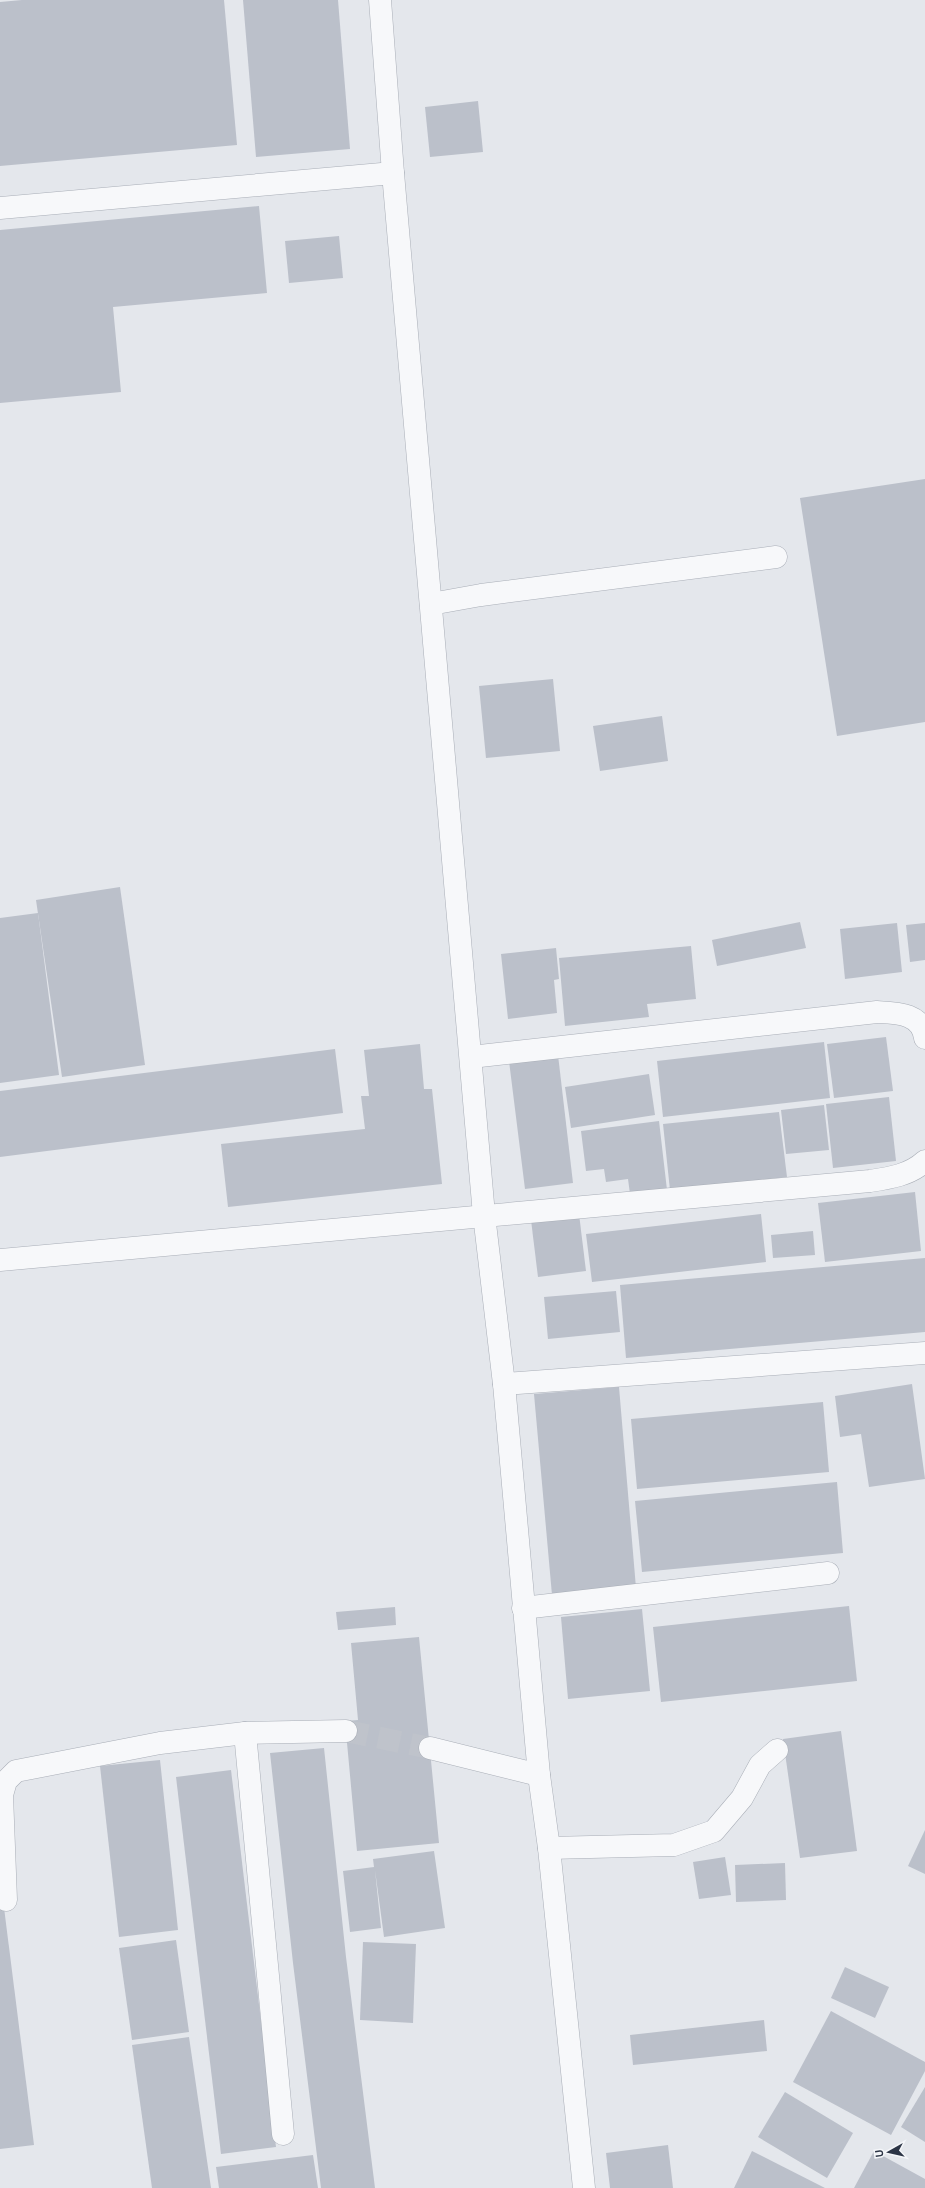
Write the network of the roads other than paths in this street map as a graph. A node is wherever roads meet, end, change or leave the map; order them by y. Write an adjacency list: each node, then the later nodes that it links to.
1 (380, 0): 2 (street)
2 (393, 174): 3 (street); 5 (street)
3 (0, 208)
4 (776, 557): 5 (street)
5 (432, 604): 7 (street)
6 (925, 1038): 7 (street)
7 (471, 1057): 9 (street)
8 (925, 1161): 9 (street)
9 (484, 1215): 10 (street); 12 (street)
10 (0, 1260)
11 (925, 1353): 12 (street)
12 (504, 1384): 14 (street)
13 (828, 1573): 14 (street)
14 (523, 1608): 19 (street)
15 (346, 1731): 16 (street)
16 (245, 1733): 21 (street); 22 (street)
17 (430, 1748): 19 (street)
18 (777, 1750): 20 (street)
19 (539, 1775): 20 (street)
20 (549, 1848): 23 (street)
21 (6, 1900)
22 (283, 2134)
23 (584, 2188)

